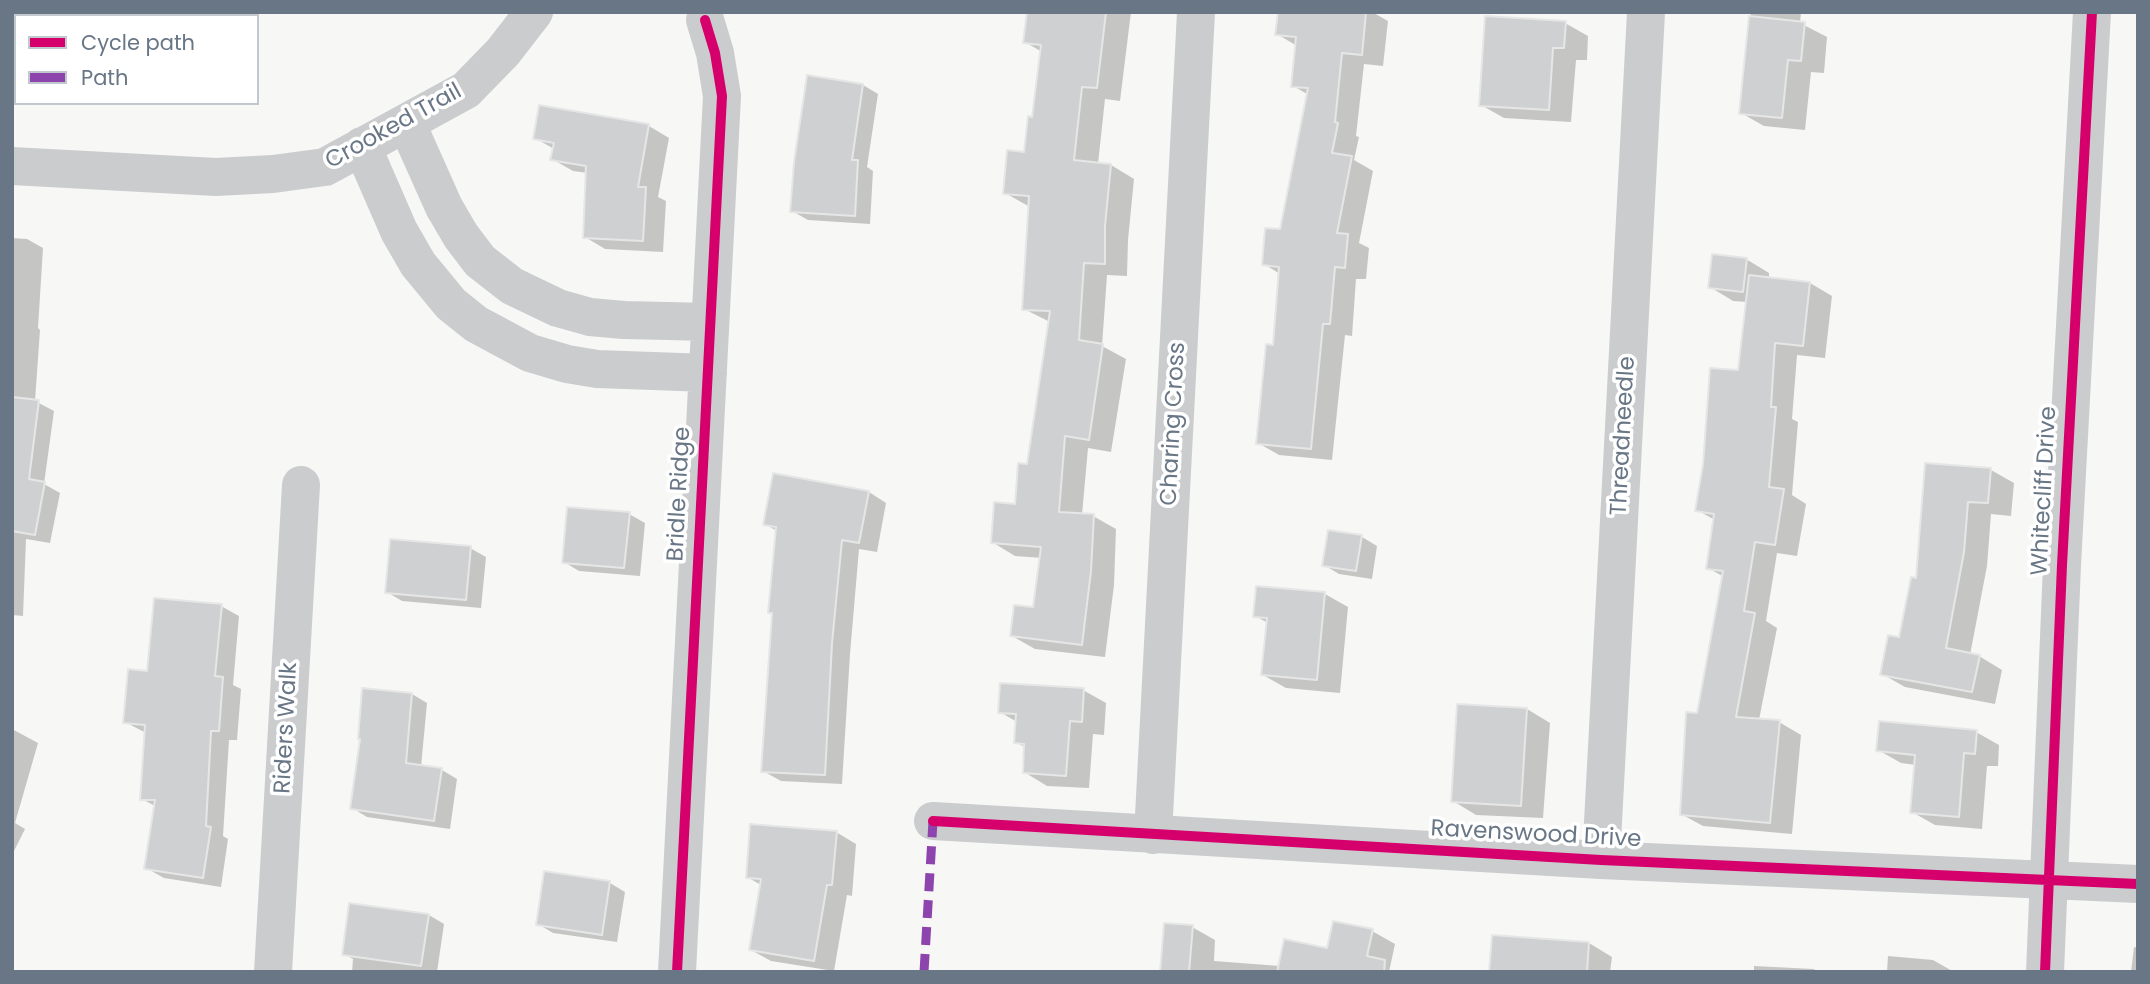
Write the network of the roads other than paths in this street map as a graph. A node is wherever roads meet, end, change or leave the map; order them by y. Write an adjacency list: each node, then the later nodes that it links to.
1 (534, 12): 6 (street, Crooked Trail)
2 (1196, 12): 13 (street, Charing Cross)
3 (1646, 12): 14 (street, Threadneedle)
4 (2092, 12): 15 (street, Whitecliff Drive)
5 (705, 20): 9 (street, Bridle Ridge)
6 (407, 124): 7 (street, Crooked Trail); 9 (street)
7 (362, 146): 8 (street, Crooked Trail); 10 (street)
8 (12, 166)
9 (710, 321): 10 (street, Bridle Ridge)
10 (708, 373): 18 (street, Bridle Ridge)
11 (301, 485): 17 (street, Riders Walk)
12 (933, 821): 13 (street, Ravenswood Drive)
13 (1153, 835): 14 (street, Ravenswood Drive)
14 (1601, 859): 15 (street, Ravenswood Drive)
15 (2050, 880): 16 (street, Ravenswood Drive); 19 (street, Whitecliff Drive)
16 (2138, 884)
17 (273, 972)
18 (677, 972)
19 (2045, 972)

